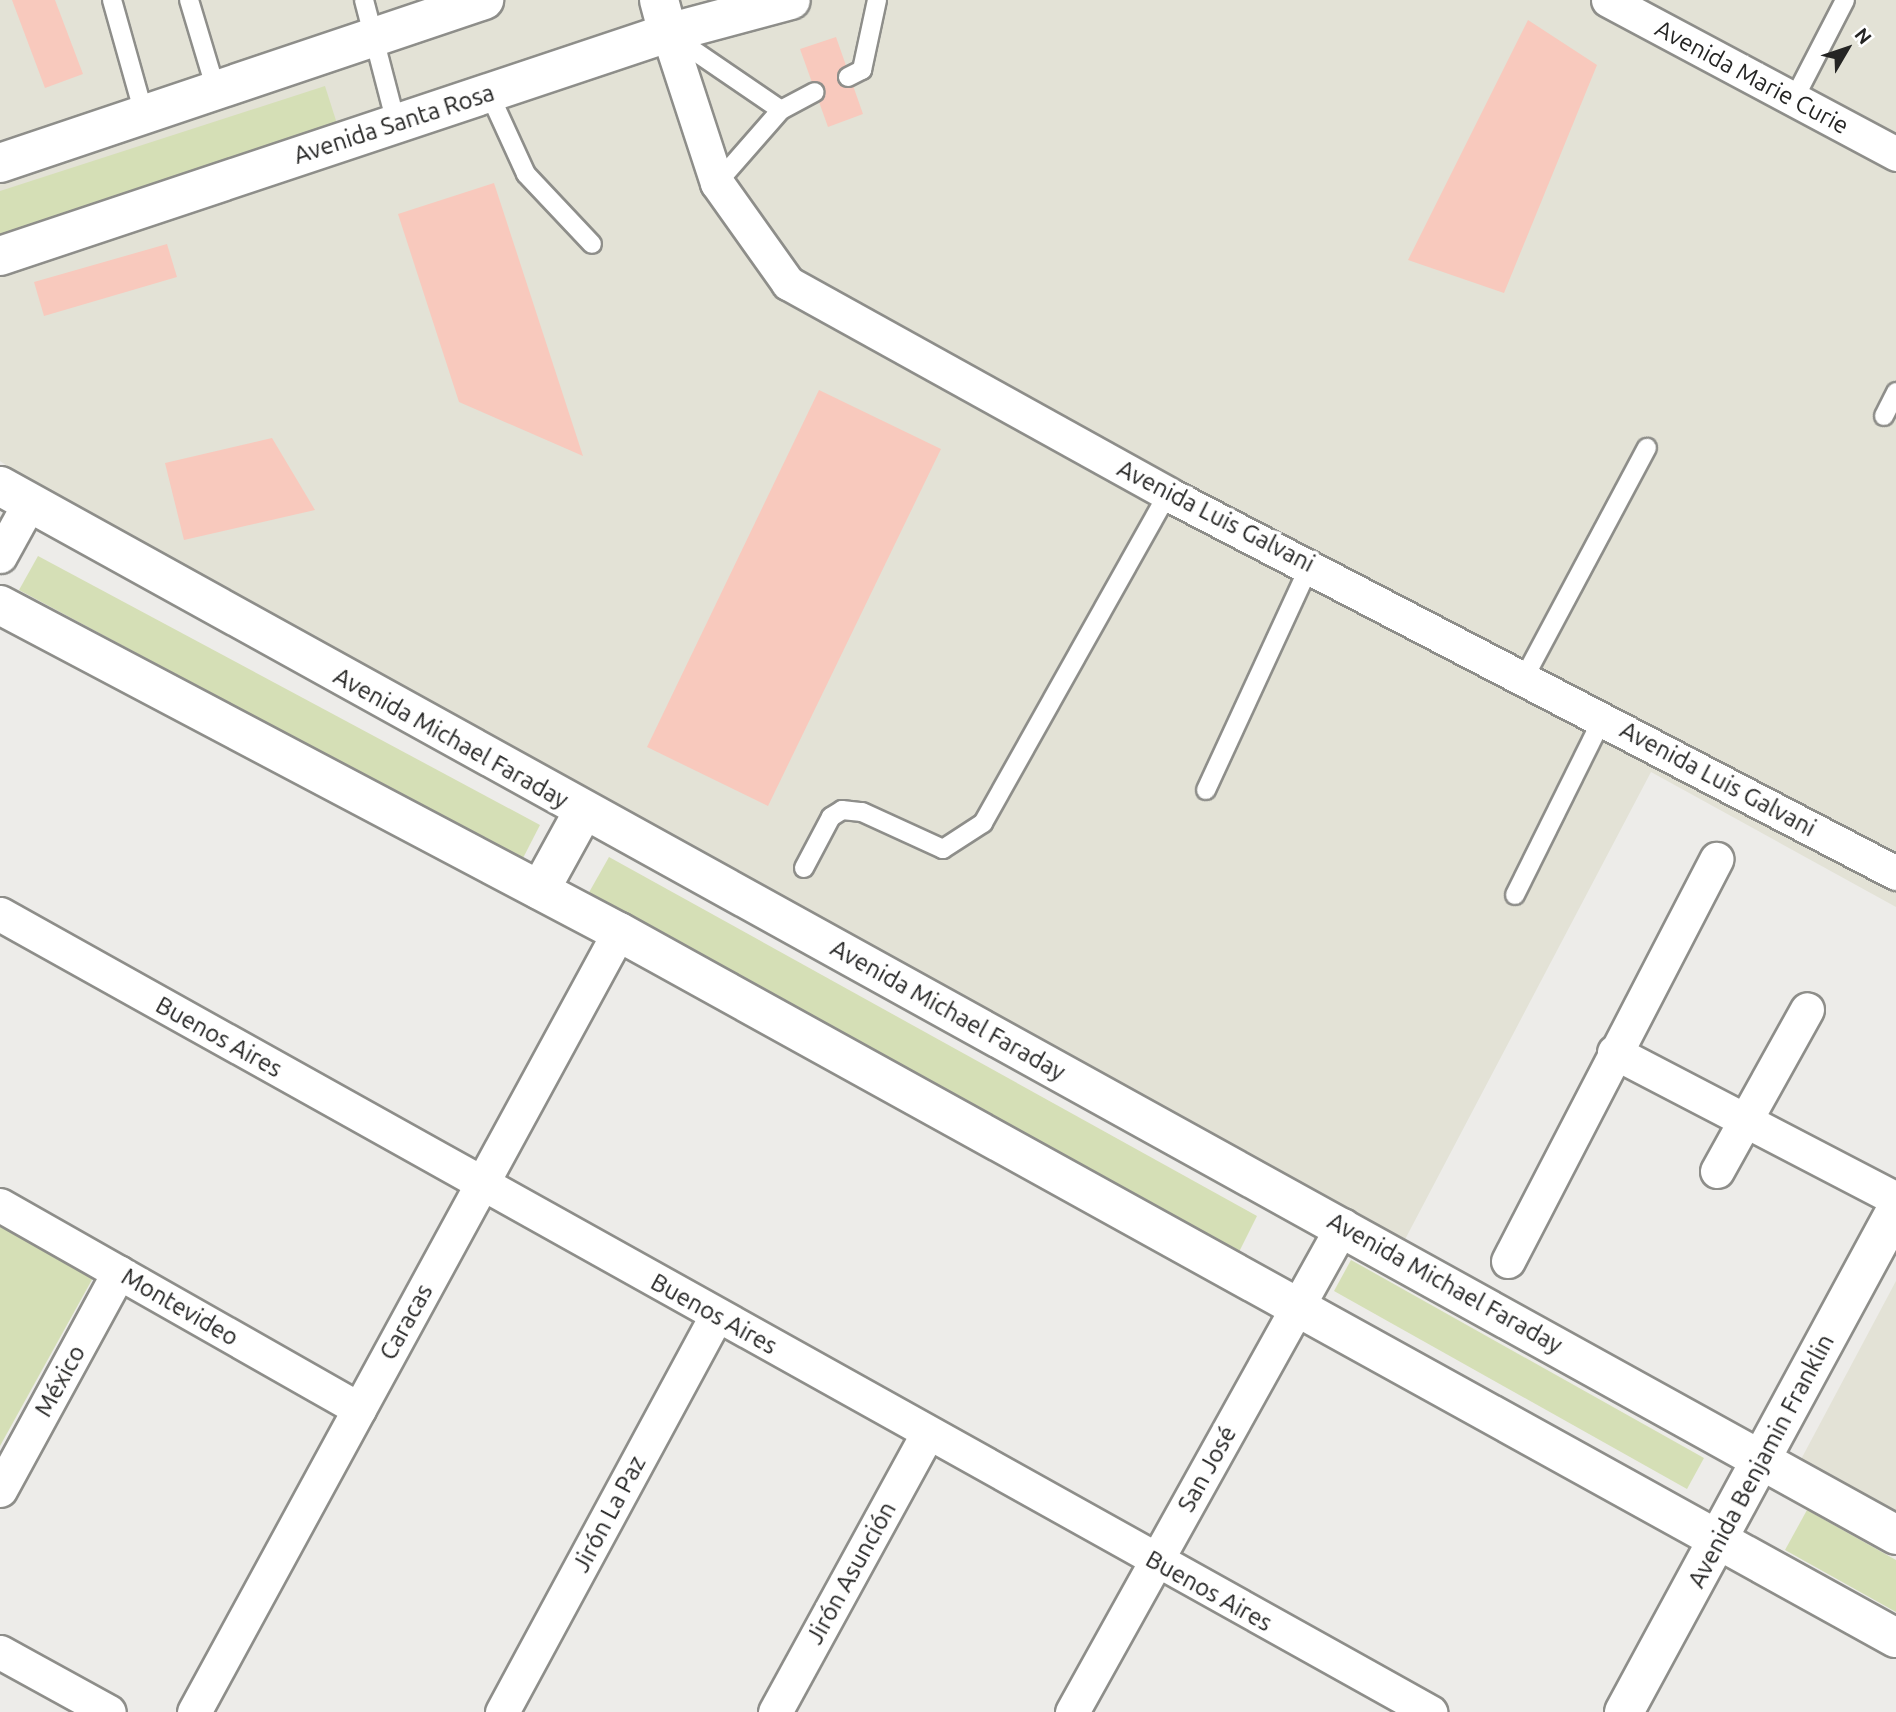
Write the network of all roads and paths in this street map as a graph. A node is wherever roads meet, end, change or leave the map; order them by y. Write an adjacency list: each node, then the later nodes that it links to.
1 (113, 0): 17 (lane)
2 (189, 0): 12 (lane)
3 (364, 0): 10 (lane)
4 (484, 0): 10 (street)
5 (791, 0): 9 (street, Avenida Santa Rosa)
6 (877, 0): 11 (lane)
7 (1608, 0): 15 (street, Avenida Marie Curie)
8 (1845, 0): 15 (lane)
9 (663, 17): 14 (street, Avenida Santa Rosa); 16 (lane); 21 (street, Avenida Luis Galvani)
10 (374, 37): 12 (street); 18 (lane)
11 (848, 77)
12 (216, 90): 17 (street)
13 (815, 92): 16 (lane)
14 (489, 93): 18 (street, Avenida Santa Rosa); 22 (lane)
15 (1794, 99): 19 (street, Avenida Marie Curie)
16 (781, 110): 21 (lane)
17 (144, 114): 20 (street)
18 (396, 123): 23 (street, Avenida Santa Rosa)
19 (1896, 154)
20 (0, 163)
21 (717, 183): 27 (street, Avenida Luis Galvani)
22 (592, 244)
23 (0, 256)
24 (1896, 392): 25 (lane)
25 (1884, 416)
26 (1647, 448): 32 (lane)
27 (1168, 494): 30 (street, Avenida Luis Galvani); 37 (lane)
28 (14, 496): 29 (street); 35 (street, Avenida Michael Faraday)
29 (0, 556)
30 (1310, 565): 32 (street, Avenida Luis Galvani); 34 (lane)
31 (0, 605): 39 (street)
32 (1524, 678): 33 (street, Avenida Luis Galvani)
33 (1603, 719): 38 (street, Avenida Luis Galvani); 40 (lane)
34 (1206, 790)
35 (584, 810): 39 (street); 51 (street, Avenida Michael Faraday)
36 (1716, 859): 44 (street)
37 (804, 868)
38 (1896, 873)
39 (540, 890): 42 (street)
40 (1515, 895)
41 (0, 914): 47 (street, Buenos Aires)
42 (619, 932): 47 (street, Caracas); 54 (street)
43 (1807, 1009): 45 (street)
44 (1614, 1052): 45 (street); 52 (street)
45 (1746, 1120): 46 (street); 48 (street)
46 (1717, 1171)
47 (481, 1184): 55 (street, Buenos Aires); 56 (street, Caracas)
48 (1896, 1199)
49 (0, 1205): 53 (street, Montevideo)
50 (1896, 1210): 58 (street, Avenida Benjamin Franklin)
51 (1343, 1225): 54 (street, San José); 58 (street, Avenida Michael Faraday)
52 (1508, 1261)
53 (119, 1272): 56 (street, Montevideo); 59 (street, México)
54 (1298, 1307): 61 (street); 62 (street, San José)
55 (716, 1316): 57 (street, Buenos Aires); 67 (street, Jirón La Paz)
56 (359, 1409): 66 (street, Caracas)
57 (927, 1434): 62 (street, Buenos Aires); 68 (street, Jirón Asunción)
58 (1762, 1461): 60 (street, Avenida Michael Faraday); 61 (street, Avenida Benjamin Franklin)
59 (0, 1490)
60 (1896, 1535)
61 (1718, 1542): 63 (street); 71 (street, Avenida Benjamin Franklin)
62 (1156, 1561): 69 (street, San José); 70 (street, Buenos Aires)
63 (1896, 1637)
64 (0, 1652): 65 (street)
65 (109, 1712)
66 (194, 1712)
67 (502, 1712)
68 (775, 1712)
69 (1072, 1712)
70 (1430, 1712)
71 (1624, 1712)

